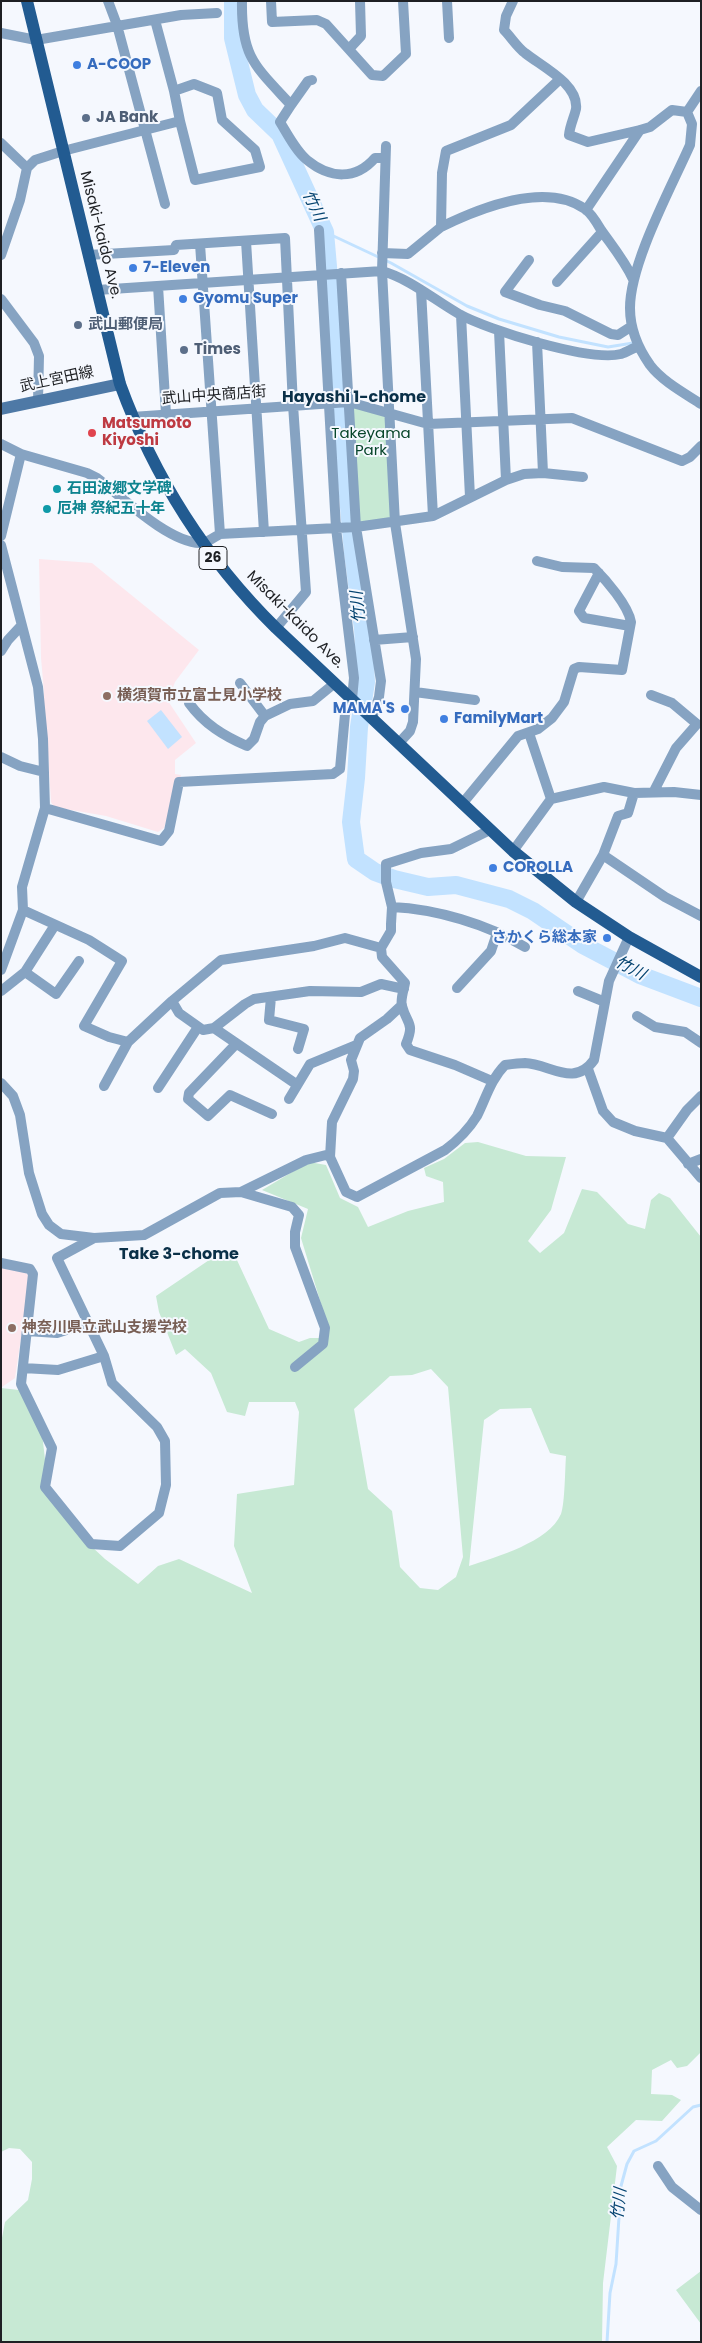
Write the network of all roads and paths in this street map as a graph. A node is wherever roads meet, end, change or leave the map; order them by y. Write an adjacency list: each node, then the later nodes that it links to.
1 (27, 1): 14 (main road, Misaki-kaido Ave. / 26)
2 (108, 1): 11 (street)
3 (242, 1): 20 (street)
4 (271, 1): 15 (street)
5 (360, 1): 15 (street)
6 (404, 1): 15 (street)
7 (447, 1): 13 (street)
8 (513, 1): 17 (street)
9 (217, 13): 10 (street)
10 (154, 20): 11 (street); 18 (street)
11 (117, 25): 14 (street); 23 (street)
12 (1, 33): 14 (street)
13 (449, 38)
14 (36, 40): 27 (main road, Misaki-kaido Ave. / 26)
15 (349, 49)
16 (312, 80): 20 (street)
17 (559, 80): 24 (street); 32 (street)
18 (174, 91): 22 (street); 22 (street)
19 (701, 91): 21 (street)
20 (291, 105): 28 (street)
21 (687, 112): 24 (street); 45 (street)
22 (180, 121): 23 (street)
23 (146, 129): 27 (street); 30 (street)
24 (640, 130): 31 (street)
25 (1, 143): 29 (street)
26 (386, 146): 28 (street)
27 (63, 151): 29 (street); 39 (main road, Misaki-kaido Ave. / 26)
28 (385, 158): 37 (street)
29 (27, 168): 38 (street)
30 (165, 204)
31 (586, 210): 32 (street); 34 (street)
32 (441, 226): 37 (street)
33 (319, 230): 43 (street)
34 (602, 232): 45 (street); 47 (street)
35 (246, 241): 36 (street); 44 (street); 46 (street)
36 (200, 244): 39 (street); 48 (street)
37 (382, 253): 41 (street)
38 (1, 255)
39 (88, 255): 50 (main road, Misaki-kaido Ave. / 26)
40 (529, 260): 54 (street)
41 (382, 271): 42 (street); 51 (street); 67 (street)
42 (341, 273): 43 (street); 61 (street)
43 (322, 274): 44 (street); 60 (street)
44 (288, 277): 46 (street); 63 (street)
45 (633, 278): 54 (street)
46 (249, 280): 48 (street); 64 (street)
47 (557, 282)
48 (203, 283): 49 (street); 66 (street)
49 (158, 286): 50 (street); 68 (street)
50 (97, 290): 58 (main road, Misaki-kaido Ave. / 26)
51 (421, 290): 53 (street); 73 (street)
52 (1, 299): 59 (street)
53 (460, 315): 55 (street); 72 (street)
54 (632, 326): 57 (street)
55 (498, 331): 56 (street); 71 (street)
56 (538, 342): 57 (street); 70 (street)
57 (639, 346): 62 (street)
58 (120, 384): 59 (main road, 武上宮田線); 69 (main road, Misaki-kaido Ave. / 26)
59 (38, 401): 65 (main road, 武上宮田線)
60 (328, 402): 61 (street, 武山中央商店街); 63 (street, 武山中央商店街); 84 (street)
61 (349, 402): 67 (street, 武山中央商店街); 83 (street)
62 (701, 404)
63 (293, 405): 64 (street, 武山中央商店街); 85 (street)
64 (256, 408): 66 (street, 武山中央商店街); 86 (street)
65 (1, 409)
66 (212, 411): 68 (street, 武山中央商店街); 87 (street)
67 (389, 413): 73 (street, 武山中央商店街); 82 (street)
68 (166, 414): 69 (street, 武山中央商店街)
69 (132, 417): 89 (main road, Misaki-kaido Ave. / 26)
70 (540, 419): 71 (street, 武山中央商店街); 75 (street, 武山中央商店街); 77 (street)
71 (503, 421): 72 (street, 武山中央商店街); 79 (street)
72 (466, 422): 73 (street, 武山中央商店街); 80 (street)
73 (428, 424): 81 (street)
74 (1, 444): 76 (street)
75 (701, 446)
76 (21, 454): 88 (street); 89 (street)
77 (543, 473): 78 (street); 79 (street)
78 (583, 476)
79 (506, 480): 80 (street)
80 (470, 496): 81 (street)
81 (433, 516): 82 (street)
82 (395, 523): 83 (street); 96 (street)
83 (356, 527): 84 (street); 97 (street)
84 (336, 528): 85 (street); 103 (street)
85 (302, 530): 86 (street); 95 (street)
86 (264, 532): 87 (street)
87 (220, 534): 89 (street)
88 (1, 536)
89 (202, 544): 95 (main road, Misaki-kaido Ave. / 26)
90 (1, 545): 93 (street)
91 (537, 561): 92 (street)
92 (599, 573): 94 (street); 94 (street)
93 (22, 626): 98 (street); 111 (street)
94 (630, 626): 108 (street)
95 (276, 628): 100 (main road, Misaki-kaido Ave. / 26)
96 (413, 637): 97 (street); 101 (street)
97 (374, 640): 107 (street)
98 (1, 651)
99 (240, 683): 106 (street)
100 (335, 683): 103 (main road, Misaki-kaido Ave. / 26); 106 (street)
101 (415, 692): 104 (street); 109 (street)
102 (651, 694): 112 (street)
103 (352, 699): 107 (main road, Misaki-kaido Ave. / 26); 117 (street)
104 (475, 700)
105 (190, 703): 106 (street)
106 (265, 716)
107 (370, 716): 109 (main road, Misaki-kaido Ave. / 26)
108 (529, 732): 115 (street); 116 (street)
109 (399, 743): 116 (main road, Misaki-kaido Ave. / 26)
110 (1, 757): 111 (street)
111 (44, 772): 117 (street)
112 (654, 791): 113 (street); 114 (street)
113 (634, 792): 115 (street); 120 (street)
114 (701, 795)
115 (551, 799): 119 (street)
116 (462, 804): 118 (main road, Misaki-kaido Ave. / 26)
117 (45, 808): 123 (street)
118 (490, 830): 119 (main road, Misaki-kaido Ave. / 26); 122 (street)
119 (513, 851): 121 (main road, Misaki-kaido Ave. / 26)
120 (602, 855): 121 (street); 124 (street)
121 (576, 902): 127 (main road, Misaki-kaido Ave. / 26)
122 (392, 907): 126 (street); 129 (street)
123 (23, 910): 125 (street); 131 (street)
124 (701, 916)
125 (55, 924): 132 (street); 145 (street)
126 (497, 933): 128 (street); 134 (street)
127 (629, 938): 133 (main road, Misaki-kaido Ave. / 26); 140 (street)
128 (525, 947)
129 (381, 948): 135 (street); 139 (street)
130 (79, 960): 132 (street)
131 (1, 970)
132 (25, 972): 136 (street)
133 (697, 972)
134 (457, 988)
135 (404, 989): 138 (street); 141 (street)
136 (1, 991)
137 (578, 991): 140 (street)
138 (271, 997): 144 (street); 149 (street)
139 (172, 1001): 143 (street); 145 (street)
140 (605, 1002): 150 (street)
141 (402, 1005): 148 (street); 151 (street)
142 (636, 1016): 146 (street)
143 (198, 1027): 144 (street); 155 (street)
144 (214, 1028): 147 (street)
145 (128, 1042): 154 (street)
146 (701, 1043)
147 (236, 1044): 153 (street); 158 (street)
148 (356, 1045): 153 (street); 160 (street)
149 (298, 1048)
150 (588, 1069): 151 (street); 159 (street)
151 (492, 1081): 160 (street)
152 (1, 1083): 165 (street)
153 (296, 1084): 157 (street)
154 (104, 1086)
155 (158, 1088)
156 (701, 1096): 159 (street)
157 (289, 1099)
158 (272, 1114)
159 (667, 1138): 162 (street)
160 (330, 1157): 164 (street)
161 (701, 1158): 162 (street)
162 (688, 1164): 163 (street)
163 (701, 1178)
164 (241, 1192): 165 (street); 170 (street)
165 (94, 1238): 167 (street)
166 (1, 1263): 168 (street)
167 (88, 1323): 168 (street); 169 (street)
168 (27, 1331): 171 (street)
169 (104, 1356): 171 (street); 171 (street)
170 (296, 1366)
171 (23, 1368)
172 (658, 2166): 173 (street)
173 (701, 2210)

